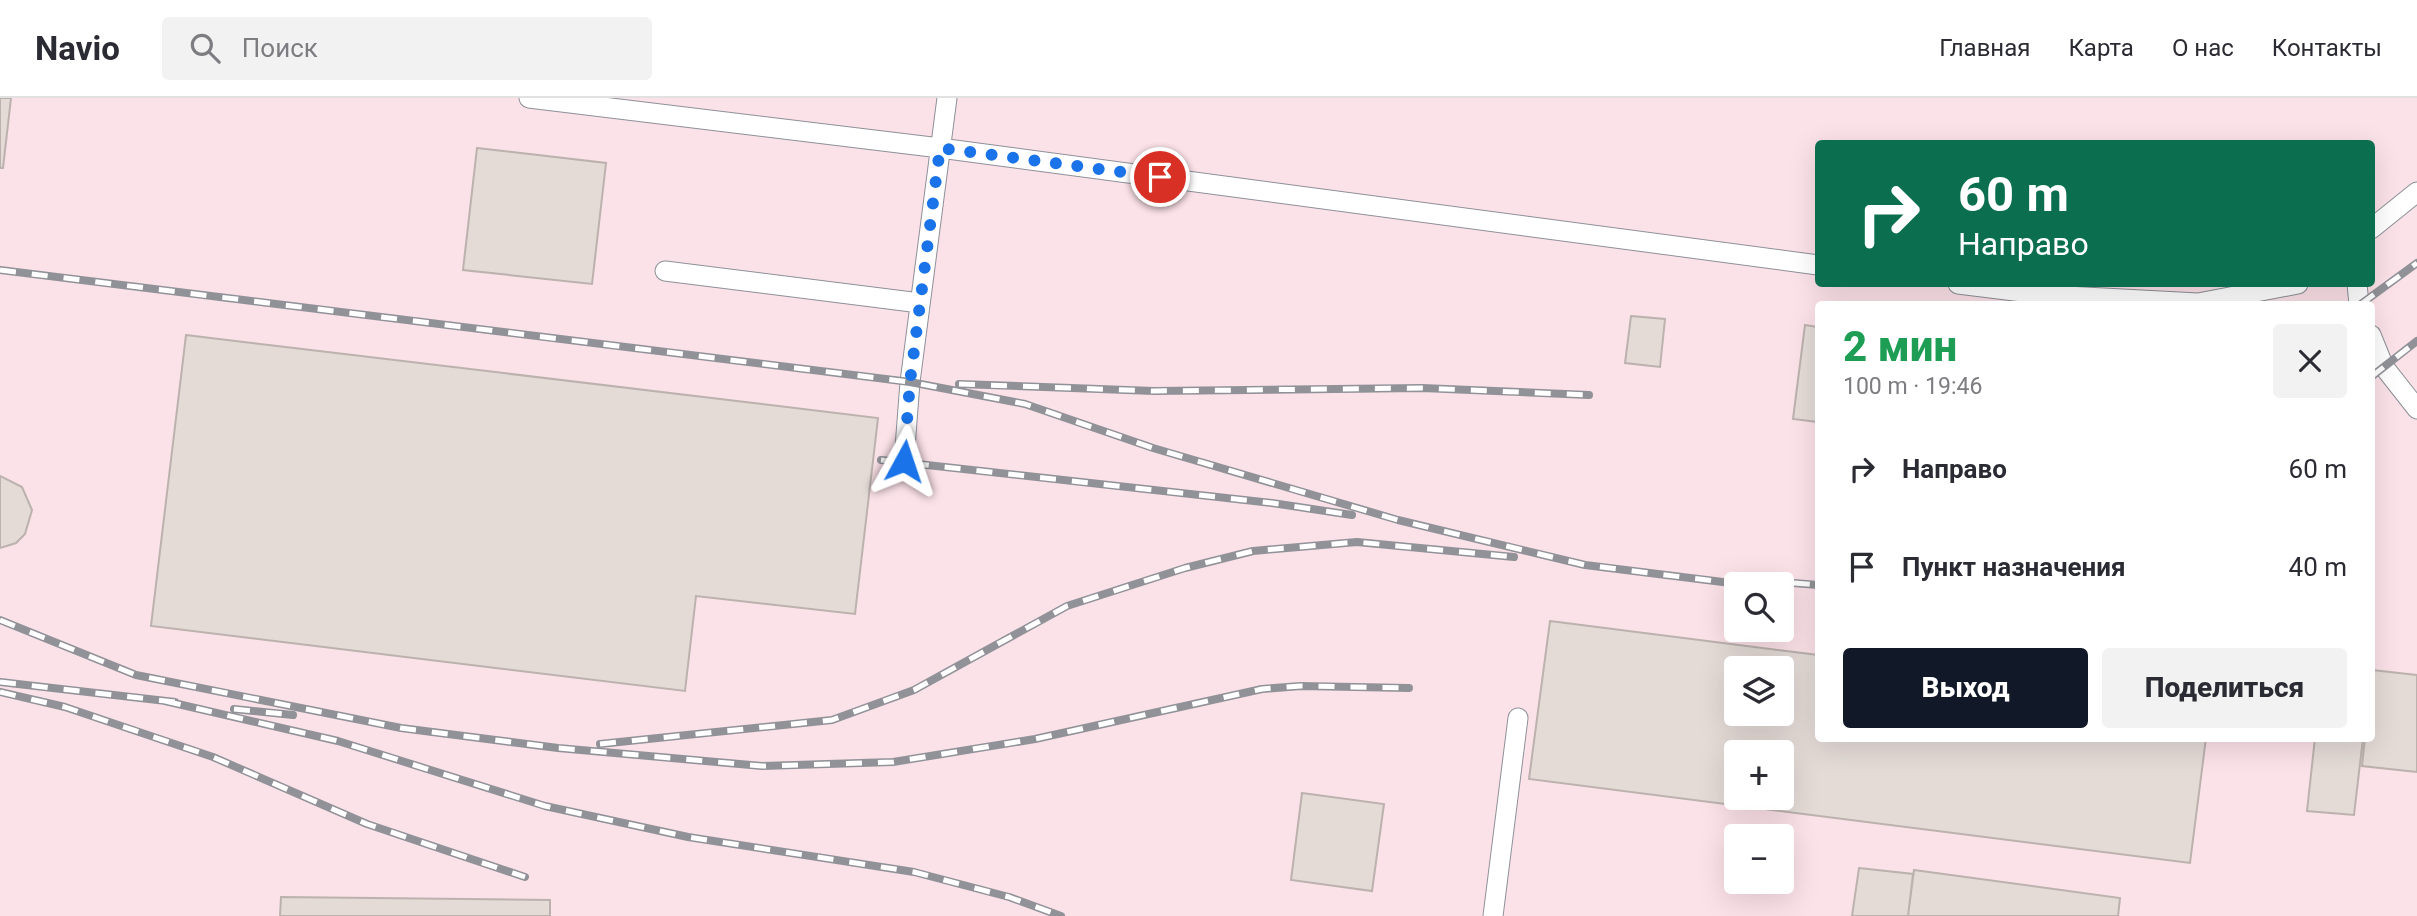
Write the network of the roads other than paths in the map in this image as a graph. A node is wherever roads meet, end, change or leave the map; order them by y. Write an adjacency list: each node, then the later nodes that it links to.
1 (529, 98): 3 (lane)
2 (950, 99): 3 (lane)
3 (940, 148): 6 (lane); 12 (lane)
4 (2417, 192): 5 (lane)
5 (2375, 226)
6 (1815, 265)
7 (665, 271): 12 (lane)
8 (1982, 287): 10 (lane)
9 (2282, 287): 11 (lane)
10 (2160, 301)
11 (2209, 301)
12 (920, 303): 15 (lane)
13 (2375, 345): 14 (lane)
14 (2417, 409)
15 (904, 461)
16 (1518, 718): 17 (lane)
17 (1493, 916)

